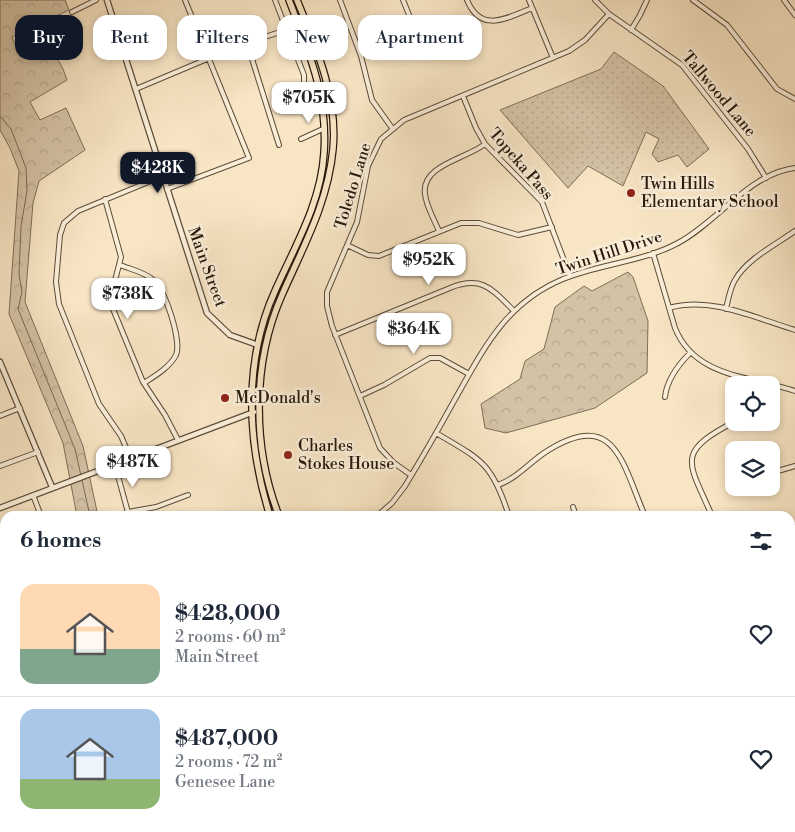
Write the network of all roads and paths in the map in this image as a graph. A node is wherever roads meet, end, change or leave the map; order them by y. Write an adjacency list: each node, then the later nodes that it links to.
1 (96, 0): 16 (street)
2 (107, 0): 29 (street, Main Street)
3 (185, 0): 18 (street)
4 (275, 0): 19 (street)
5 (289, 0): 32 (main road)
6 (297, 0): 50 (main road)
7 (340, 0): 33 (street)
8 (403, 0): 20 (street)
9 (467, 0): 15 (street)
10 (529, 0): 15 (street)
11 (595, 0): 17 (street, Tallwood Lane)
12 (647, 0): 22 (street)
13 (693, 0): 31 (street)
14 (784, 0): 21 (street)
15 (532, 8): 23 (street)
16 (72, 12)
17 (609, 14): 22 (street, Tallwood Lane); 23 (street, Toledo Lane)
18 (191, 15)
19 (280, 15)
20 (409, 15)
21 (795, 15)
22 (630, 30): 39 (street, Tallwood Lane)
23 (553, 58): 30 (street, Toledo Lane)
24 (207, 60): 29 (street)
25 (209, 60): 40 (street)
26 (252, 60): 36 (street)
27 (298, 60): 28 (street)
28 (304, 83)
29 (136, 89): 38 (street, Main Street)
30 (463, 96): 33 (street, Toledo Lane); 35 (street, Topeka Pass)
31 (795, 99)
32 (325, 128): 34 (street); 49 (main road)
33 (392, 128): 45 (street, Toledo Lane)
34 (301, 139)
35 (484, 144): 42 (street, Topeka Pass); 43 (street)
36 (279, 145)
37 (795, 168): 39 (street, Twin Hill Drive)
38 (163, 176): 40 (street, Main Street); 41 (street)
39 (766, 178): 46 (street, Twin Hill Drive)
40 (167, 190): 56 (street, Main Street)
41 (105, 199): 47 (street); 74 (street)
42 (552, 227): 43 (street); 48 (street, Topeka Pass)
43 (439, 231): 45 (street)
44 (795, 231): 52 (street)
45 (347, 245): 55 (street, Toledo Lane)
46 (653, 253): 48 (street, Twin Hill Drive); 51 (street)
47 (120, 266): 61 (street); 61 (street)
48 (570, 276): 53 (street, Twin Hill Drive)
49 (275, 291): 50 (main road); 56 (main road)
50 (281, 296): 67 (main road)
51 (669, 308): 52 (street); 57 (street)
52 (726, 309): 54 (street)
53 (514, 311): 55 (street); 59 (street, Twin Hill Drive)
54 (795, 330)
55 (335, 335): 64 (street, Toledo Lane)
56 (258, 345): 68 (main road)
57 (690, 353): 60 (street); 65 (street)
58 (0, 362): 66 (street)
59 (469, 374): 64 (street); 71 (street, Twin Hill Drive)
60 (738, 376)
61 (144, 383): 72 (street)
62 (780, 388): 63 (street)
63 (795, 391)
64 (360, 396): 79 (street, Toledo Lane)
65 (665, 397)
66 (20, 408): 69 (street); 73 (street)
67 (260, 411): 68 (street); 90 (main road)
68 (252, 413): 72 (street); 89 (main road)
69 (0, 416)
70 (725, 427): 95 (street)
71 (436, 433): 79 (street, Twin Hill Drive); 80 (street)
72 (178, 440): 74 (street)
73 (38, 452): 76 (street); 81 (street)
74 (131, 459): 75 (street)
75 (115, 465): 81 (street); 87 (street)
76 (0, 466)
77 (795, 466): 78 (street)
78 (780, 470)
79 (411, 475): 91 (street, Twin Hill Drive)
80 (498, 485): 92 (street); 94 (street)
81 (52, 486): 82 (street)
82 (32, 494): 85 (street); 86 (street)
83 (188, 494): 88 (street)
84 (572, 507): 93 (street)
85 (0, 508)
86 (39, 511)
87 (128, 511)
88 (141, 511)
89 (269, 511)
90 (278, 511)
91 (382, 511)
92 (508, 511)
93 (574, 511)
94 (643, 511)
95 (710, 511)

